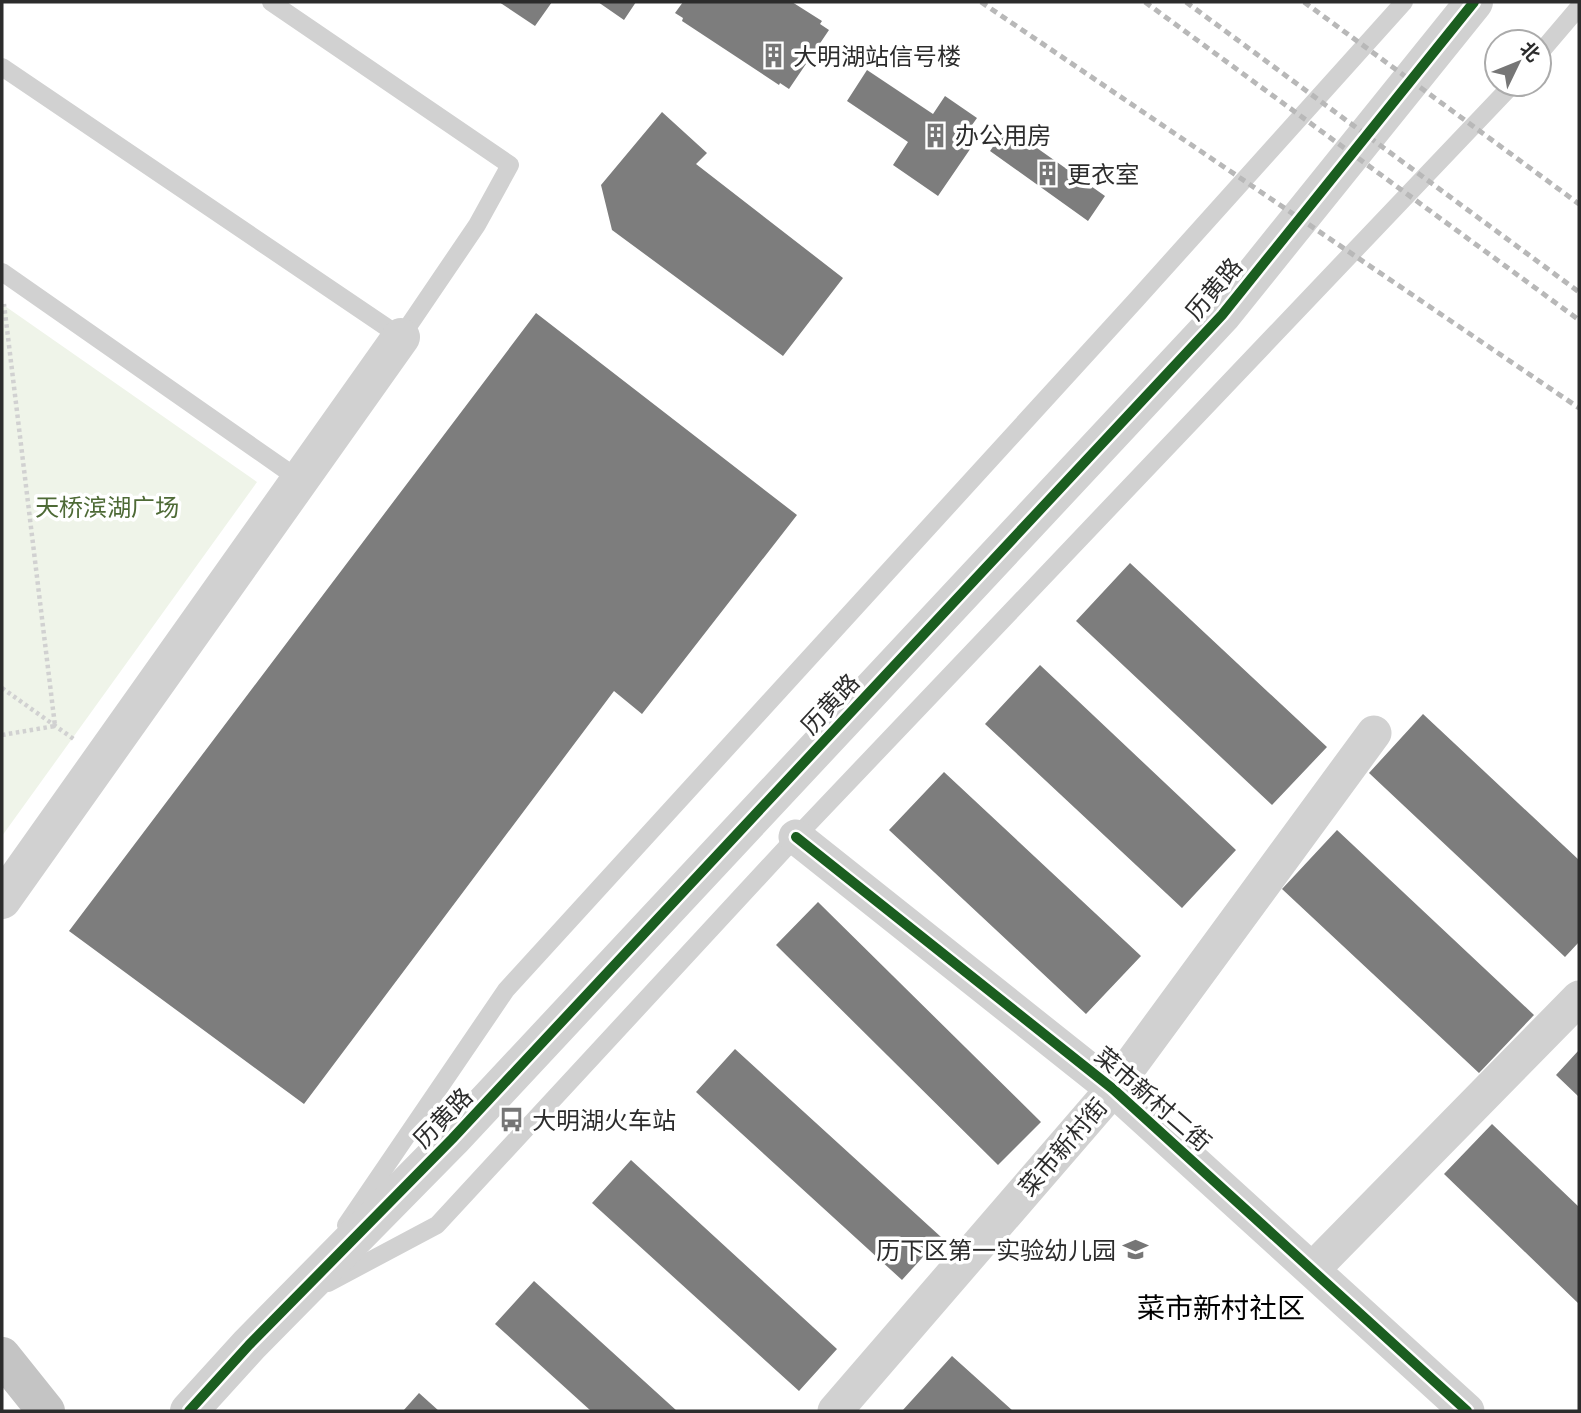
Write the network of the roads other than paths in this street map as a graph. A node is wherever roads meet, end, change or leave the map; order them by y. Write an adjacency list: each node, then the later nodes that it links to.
1 (271, 2): 9 (lane)
2 (1404, 2): 17 (lane, 历黄路)
3 (1474, 2): 17 (street, 历黄路)
4 (1579, 7): 5 (lane)
5 (1553, 38)
6 (2, 66): 9 (lane)
7 (1500, 98): 12 (lane, 历黄路)
8 (2, 272): 10 (lane)
9 (401, 337): 10 (street)
10 (299, 480): 13 (street)
11 (1374, 733): 15 (street, 菜市新村街)
12 (796, 838): 15 (street, 菜市新村二街); 17 (lane, 历黄路)
13 (2, 900)
14 (1579, 998): 16 (street)
15 (1113, 1089): 16 (street, 菜市新村二街); 21 (street, 菜市新村街)
16 (1312, 1270): 22 (street, 菜市新村二街)
17 (294, 1301): 20 (street, 历黄路)
18 (2, 1356): 19 (main road)
19 (46, 1411)
20 (189, 1411)
21 (835, 1411)
22 (1466, 1411)

